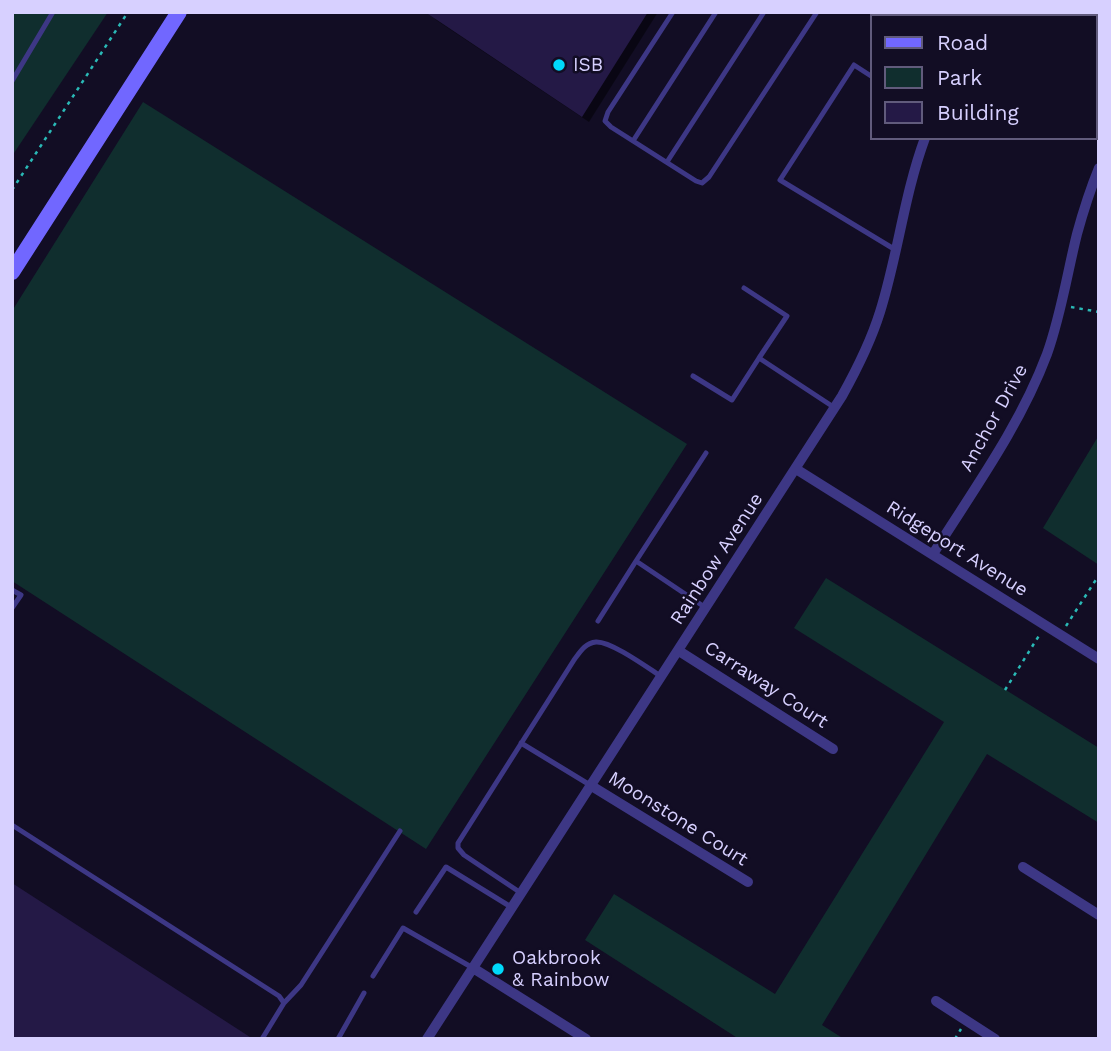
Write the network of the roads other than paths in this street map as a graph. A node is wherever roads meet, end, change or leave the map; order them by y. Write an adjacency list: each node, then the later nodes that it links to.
1 (53, 12): 8 (lane)
2 (179, 12): 14 (main road)
3 (673, 12): 10 (lane)
4 (716, 12): 10 (lane)
5 (764, 12): 11 (lane)
6 (817, 12): 11 (lane)
7 (870, 75): 13 (lane)
8 (12, 81)
9 (924, 140): 13 (street, Rainbow Avenue)
10 (633, 141): 11 (lane)
11 (667, 162)
12 (1099, 168): 21 (street, Anchor Drive)
13 (896, 250): 18 (street, Rainbow Avenue)
14 (12, 272)
15 (744, 288): 16 (lane)
16 (759, 358): 17 (lane); 18 (lane)
17 (693, 376)
18 (835, 408): 20 (street, Rainbow Avenue)
19 (706, 453): 22 (lane)
20 (796, 469): 21 (street, Ridgeport Avenue); 25 (street, Rainbow Avenue)
21 (933, 554): 28 (street, Ridgeport Avenue)
22 (636, 561): 25 (lane); 26 (lane)
23 (12, 590): 24 (lane)
24 (12, 608)
25 (706, 608): 27 (street, Rainbow Avenue)
26 (598, 621)
27 (679, 651): 29 (street, Rainbow Avenue); 31 (street, Carraway Court)
28 (1099, 659)
29 (662, 677): 30 (lane); 32 (street, Rainbow Avenue)
30 (521, 743): 32 (lane); 37 (lane)
31 (833, 749)
32 (590, 785): 36 (street, Moonstone Court); 37 (street, Rainbow Avenue)
33 (12, 825): 45 (lane)
34 (400, 831): 45 (lane)
35 (1023, 867): 40 (street)
36 (748, 882)
37 (521, 892): 38 (street, Rainbow Avenue)
38 (511, 907): 39 (lane); 41 (street, Rainbow Avenue)
39 (416, 912)
40 (1099, 915)
41 (473, 968): 42 (lane); 48 (street, Rainbow Avenue); 49 (street)
42 (373, 976)
43 (364, 993): 47 (lane)
44 (936, 1001): 50 (street)
45 (284, 1003): 46 (lane)
46 (262, 1039)
47 (338, 1039)
48 (427, 1039)
49 (586, 1039)
50 (995, 1039)

